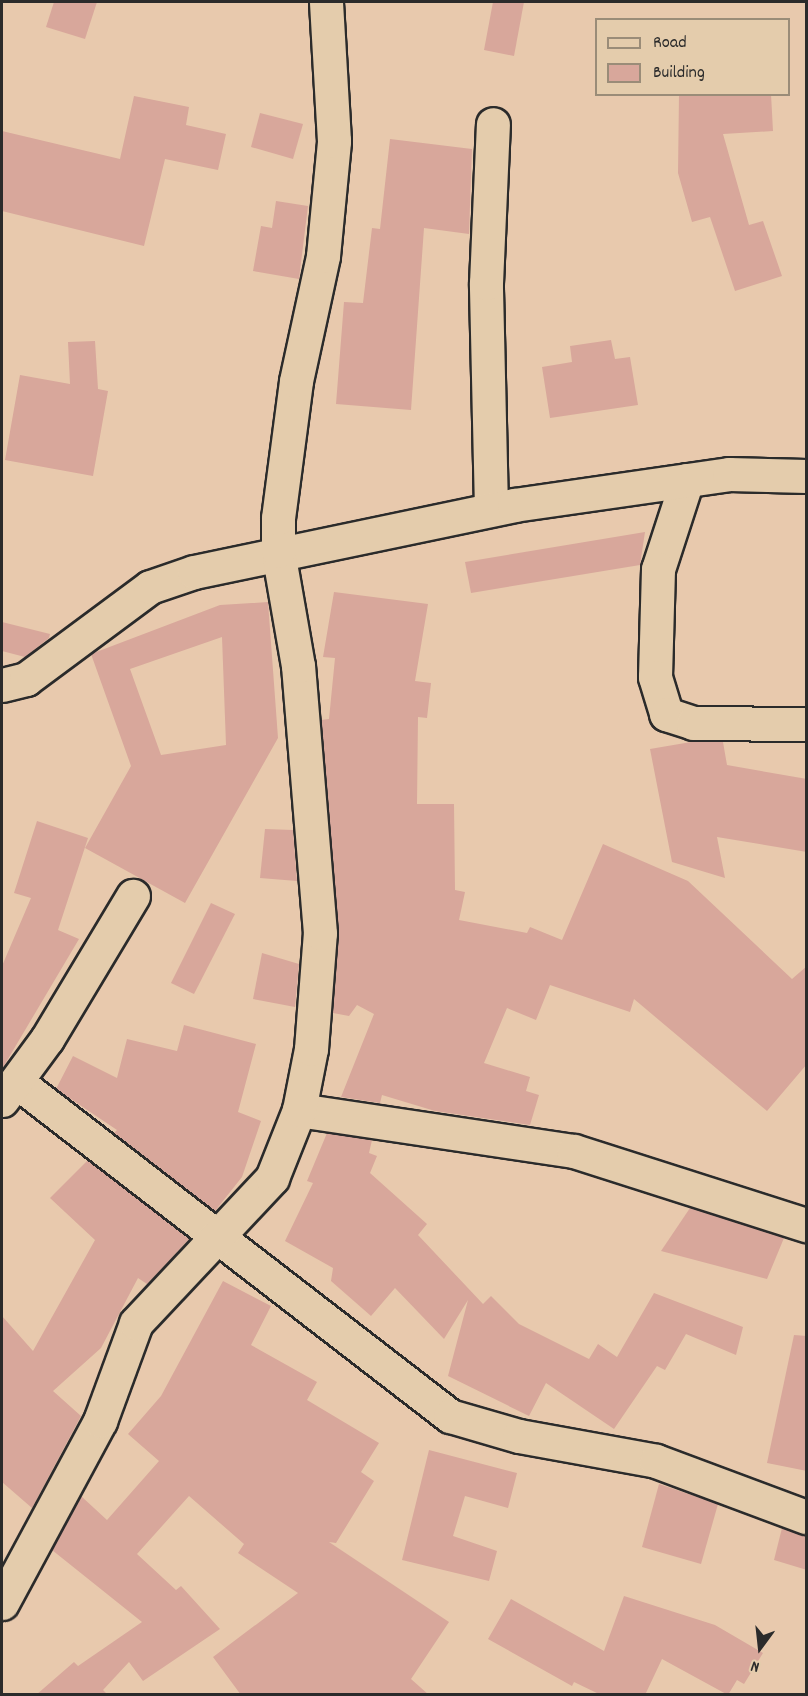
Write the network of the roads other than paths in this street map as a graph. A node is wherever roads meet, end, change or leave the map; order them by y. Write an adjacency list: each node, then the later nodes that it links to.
1 (326, 2): 6 (street)
2 (493, 124): 5 (street)
3 (807, 476): 4 (street)
4 (687, 480): 5 (street); 8 (street)
5 (491, 509): 6 (street)
6 (278, 550): 7 (street); 11 (street)
7 (2, 685)
8 (807, 724)
9 (133, 896): 10 (street)
10 (9, 1091): 13 (street)
11 (299, 1110): 12 (street); 13 (street)
12 (807, 1225)
13 (216, 1240): 14 (street); 15 (street)
14 (807, 1517)
15 (2, 1603)

